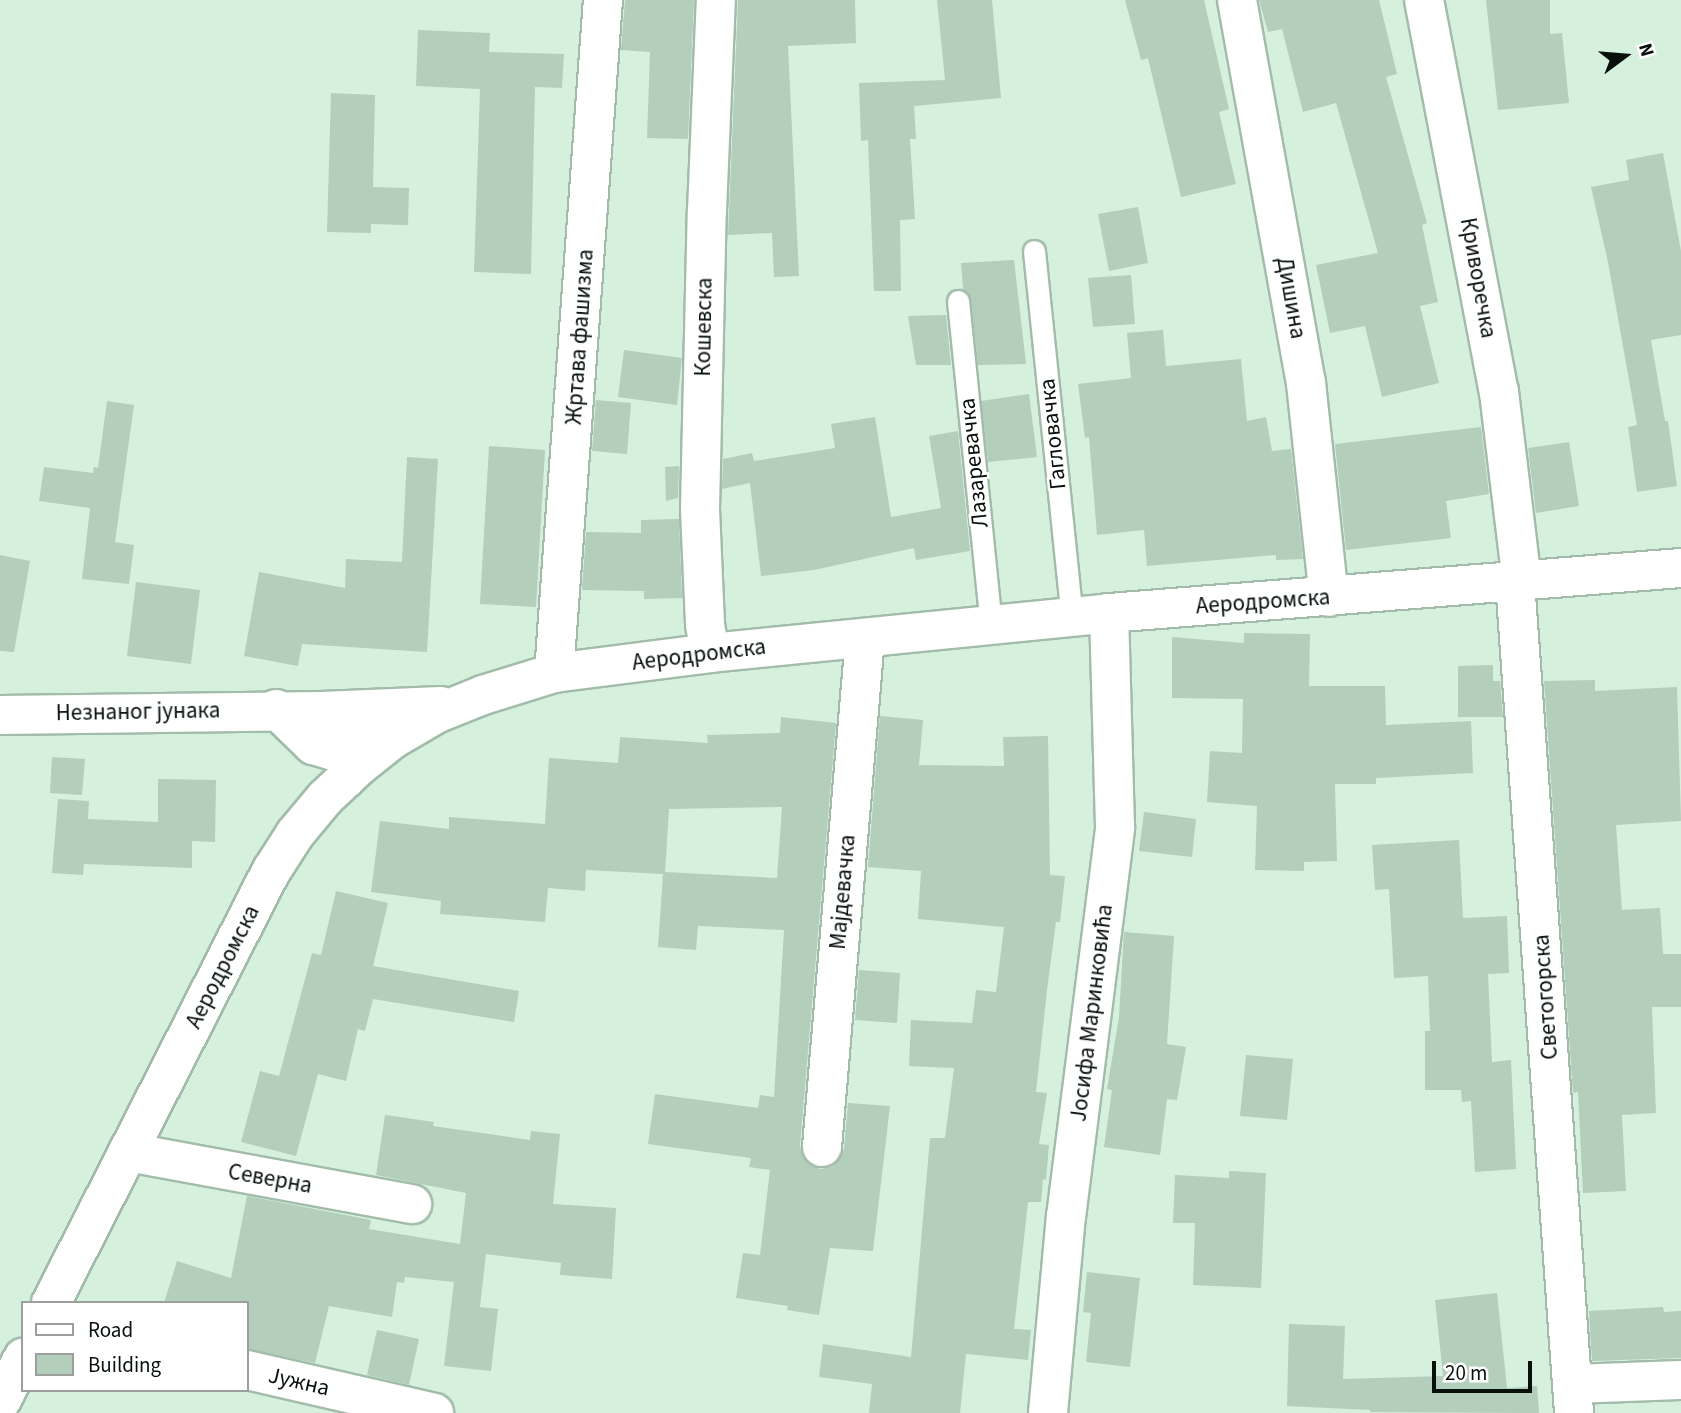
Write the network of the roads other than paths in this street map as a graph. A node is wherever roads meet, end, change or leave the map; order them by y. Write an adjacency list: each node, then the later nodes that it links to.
1 (603, 0): 15 (street, Жртава фашизма)
2 (716, 0): 14 (street, Кошевска)
3 (1237, 0): 9 (street, Дишина)
4 (1424, 0): 8 (street, Криворечка)
5 (1034, 251): 11 (lane, Гагловачка)
6 (958, 301): 12 (lane, Лазаревачка)
7 (1681, 568): 8 (street, Аеродромска)
8 (1519, 573): 9 (street, Аеродромска); 28 (street, Светогорска)
9 (1329, 597): 10 (street, Аеродромска)
10 (1109, 613): 11 (street, Аеродромска); 31 (street, Јосифа Маринковића)
11 (1072, 617): 12 (street, Аеродромска)
12 (991, 625): 13 (street, Аеродромска)
13 (865, 638): 14 (street, Аеродромска); 21 (street, Мајдевачка)
14 (710, 653): 15 (street, Аеродромска)
15 (554, 673): 16 (street, Аеродромска)
16 (468, 701): 18 (street, Незнаног јунака); 19 (street, Аеродромска)
17 (0, 715): 18 (street, Незнаног јунака)
18 (297, 717): 19 (street); 20 (street)
19 (348, 763): 20 (street, Аеродромска)
20 (309, 817): 22 (street, Аеродромска)
21 (822, 1147)
22 (128, 1152): 23 (street, Северна); 24 (street, Аеродромска)
23 (412, 1204)
24 (52, 1301)
25 (21, 1362): 29 (street)
26 (248, 1370): 30 (street, Јужна)
27 (1681, 1380): 28 (street)
28 (1573, 1399)
29 (0, 1403)
30 (434, 1413)
31 (1048, 1413)

